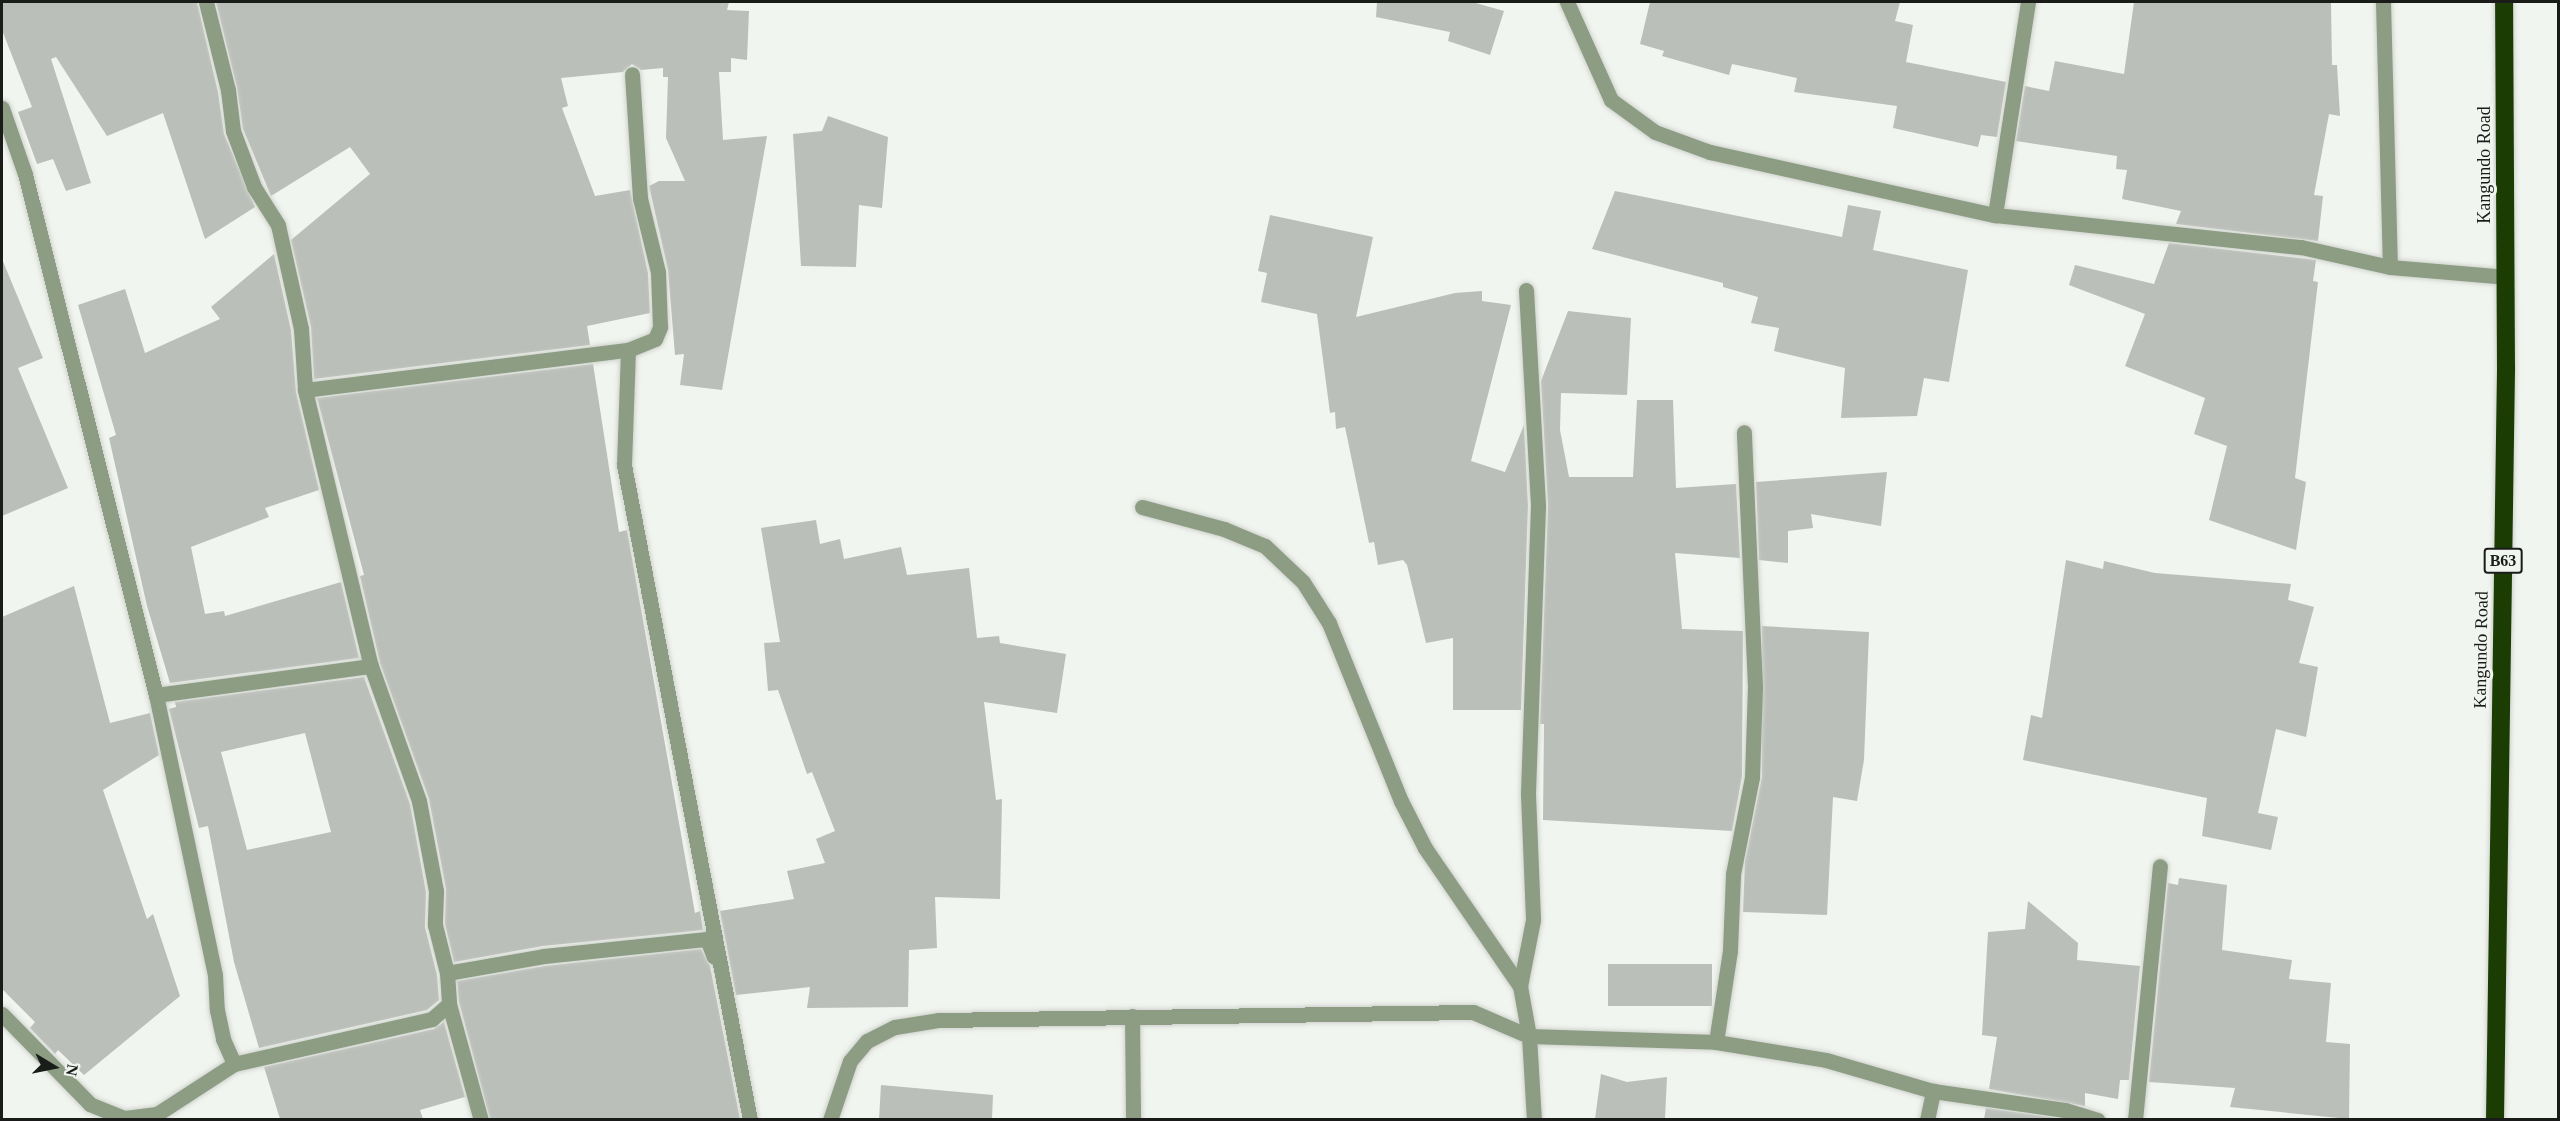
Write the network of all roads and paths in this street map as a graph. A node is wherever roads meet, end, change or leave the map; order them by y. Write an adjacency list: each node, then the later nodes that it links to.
1 (206, 2): 13 (street)
2 (1567, 2): 8 (street)
3 (2028, 2): 8 (street)
4 (2383, 2): 9 (street)
5 (2504, 2): 10 (highway, Kangundo Road / B63)
6 (632, 74): 12 (street)
7 (2, 108): 17 (street)
8 (1995, 215): 9 (street)
9 (2390, 267): 10 (street)
10 (2506, 277): 38 (highway, Kangundo Road / B63)
11 (1526, 290): 20 (street)
12 (628, 350): 13 (street); 21 (street)
13 (305, 390): 16 (street)
14 (1744, 432): 26 (street)
15 (1142, 507): 20 (street)
16 (371, 666): 17 (street); 19 (street)
17 (156, 695): 27 (street)
18 (2160, 866): 37 (street)
19 (447, 973): 21 (street); 22 (street)
20 (1520, 986): 25 (street)
21 (730, 998): 31 (street)
22 (449, 1004): 27 (street); 30 (street)
23 (2, 1014): 29 (street)
24 (1132, 1016): 25 (street); 32 (street); 33 (street)
25 (1529, 1036): 26 (street); 34 (street)
26 (1716, 1042): 28 (street)
27 (234, 1064): 29 (street)
28 (1933, 1091): 35 (street); 36 (street)
29 (125, 1119)
30 (481, 1119)
31 (750, 1119)
32 (830, 1119)
33 (1133, 1119)
34 (1534, 1119)
35 (1927, 1119)
36 (2097, 1119)
37 (2135, 1119)
38 (2495, 1119)

